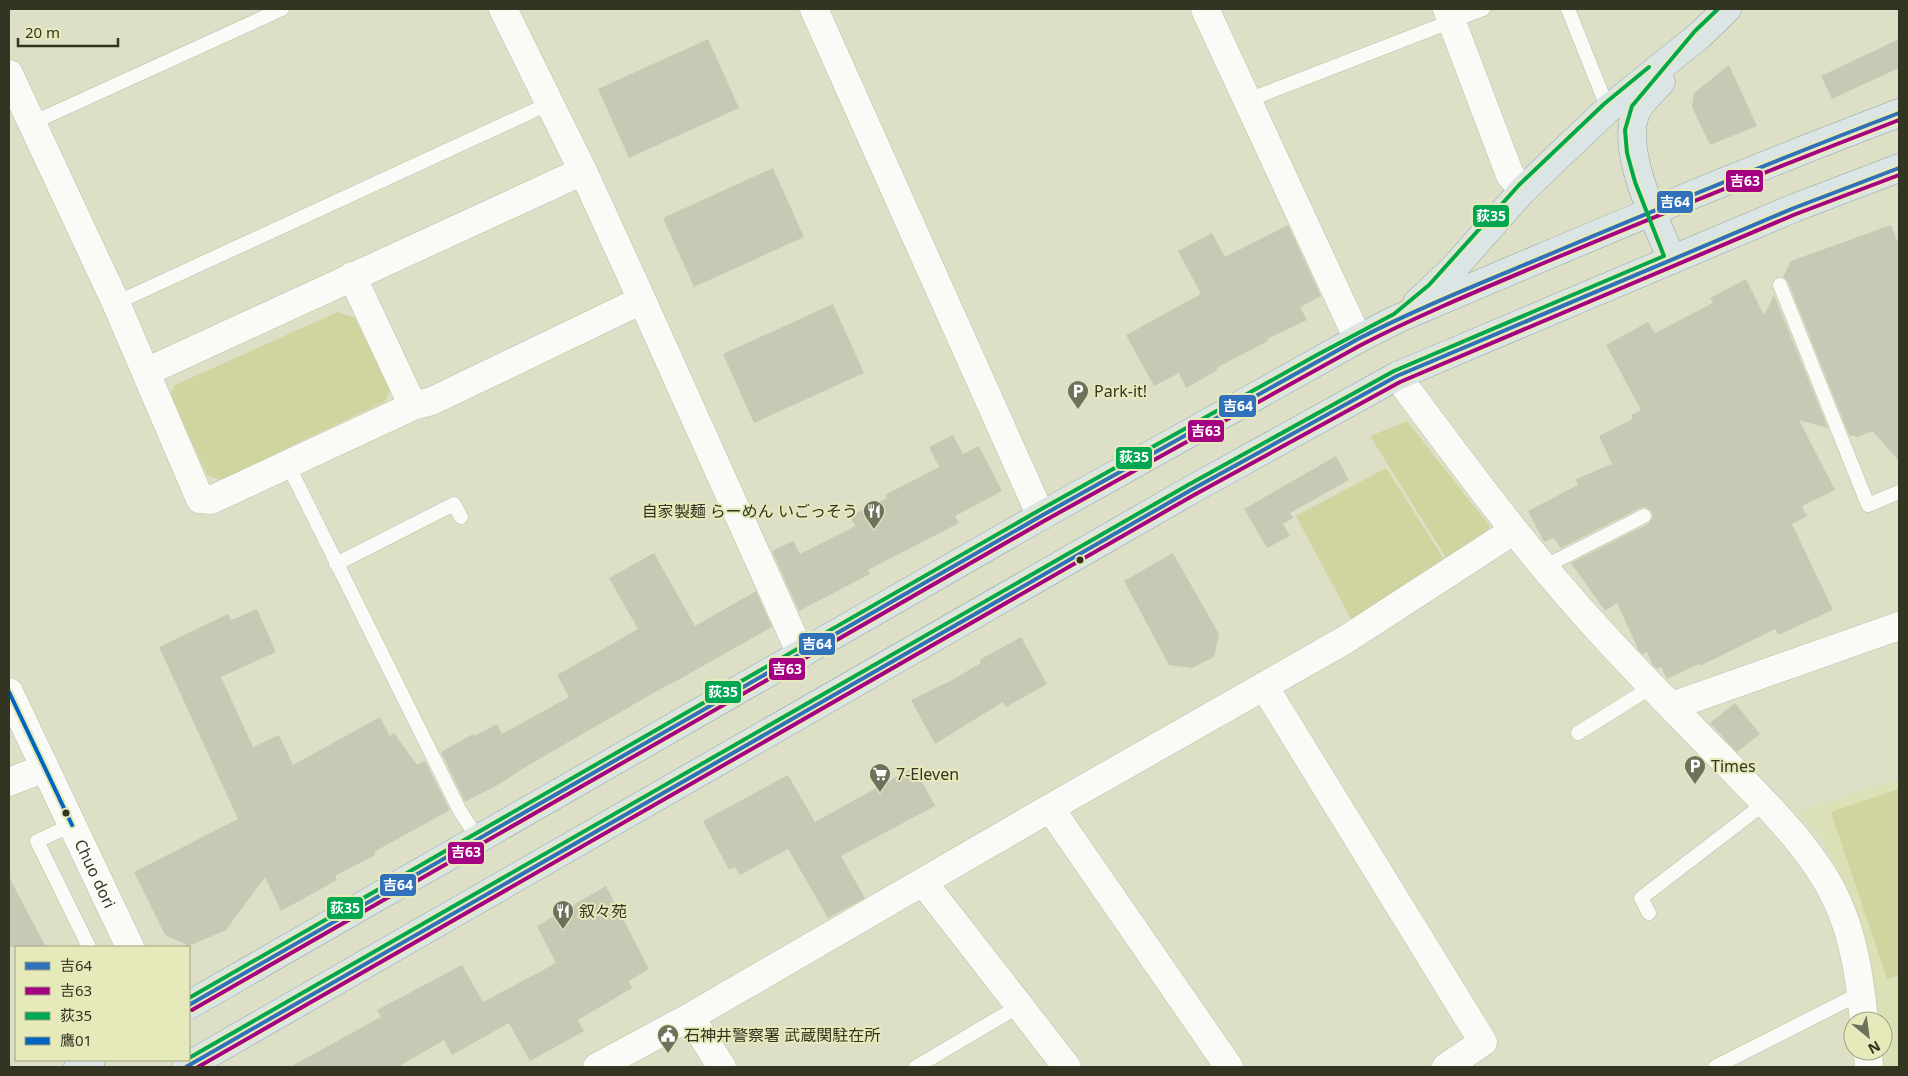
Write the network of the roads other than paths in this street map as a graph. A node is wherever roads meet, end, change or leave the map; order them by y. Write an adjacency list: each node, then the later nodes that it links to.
1 (282, 9): 15 (lane)
2 (503, 9): 12 (street)
3 (814, 9): 32 (street)
4 (1205, 9): 11 (street)
5 (1483, 9): 8 (lane)
6 (1568, 9): 13 (lane)
7 (1727, 9): 9 (main road)
8 (1450, 15): 11 (lane); 18 (street)
9 (1700, 35): 13 (main road); 19 (main road)
10 (12, 89): 15 (street)
11 (1248, 100): 26 (street)
12 (548, 104): 17 (street); 24 (lane)
13 (1608, 109): 18 (main road)
14 (1899, 113): 19 (main road)
15 (32, 123): 24 (street)
16 (1899, 168): 20 (main road)
17 (582, 171): 21 (street); 23 (street)
18 (1523, 190): 25 (main road)
19 (1652, 210): 20 (main road); 25 (main road)
20 (1672, 259): 28 (main road)
21 (352, 276): 27 (street); 29 (street)
22 (1780, 284): 31 (lane)
23 (642, 300): 29 (street); 39 (street)
24 (116, 304): 27 (street)
25 (1397, 319): 26 (main road)
26 (1358, 340): 32 (main road)
27 (146, 372): 30 (street)
28 (1397, 376): 35 (street); 61 (main road)
29 (413, 406): 30 (street)
30 (288, 465): 36 (lane)
31 (1899, 492)
32 (1041, 516): 39 (main road)
33 (1644, 516): 37 (lane)
34 (460, 517): 36 (lane)
35 (1513, 531): 37 (street); 40 (street)
36 (336, 564): 50 (lane)
37 (1544, 567): 41 (street)
38 (1899, 626): 43 (street)
39 (801, 654): 50 (main road)
40 (1264, 686): 48 (street); 68 (street)
41 (1653, 686): 43 (street); 44 (lane)
42 (9, 692): 45 (street, Chuo dori)
43 (1672, 706): 47 (street)
44 (1578, 733)
45 (45, 768): 46 (street); 49 (street, Chuo dori)
46 (9, 782)
47 (1765, 803): 52 (lane); 55 (street)
48 (1050, 808): 51 (street); 67 (street)
49 (72, 825): 53 (lane); 54 (street, Chuo dori)
50 (479, 840): 56 (main road)
51 (923, 882): 57 (street); 59 (street)
52 (1649, 913)
53 (89, 946)
54 (130, 946)
55 (1861, 993): 58 (street); 69 (lane)
56 (190, 1005)
57 (1019, 1006): 65 (lane); 66 (street)
58 (1863, 1011)
59 (690, 1017): 63 (street); 64 (street)
60 (89, 1061): 62 (main road)
61 (186, 1064)
62 (78, 1067)
63 (597, 1067)
64 (722, 1067)
65 (916, 1067)
66 (1067, 1067)
67 (1229, 1067)
68 (1446, 1067)
69 (1715, 1067)

